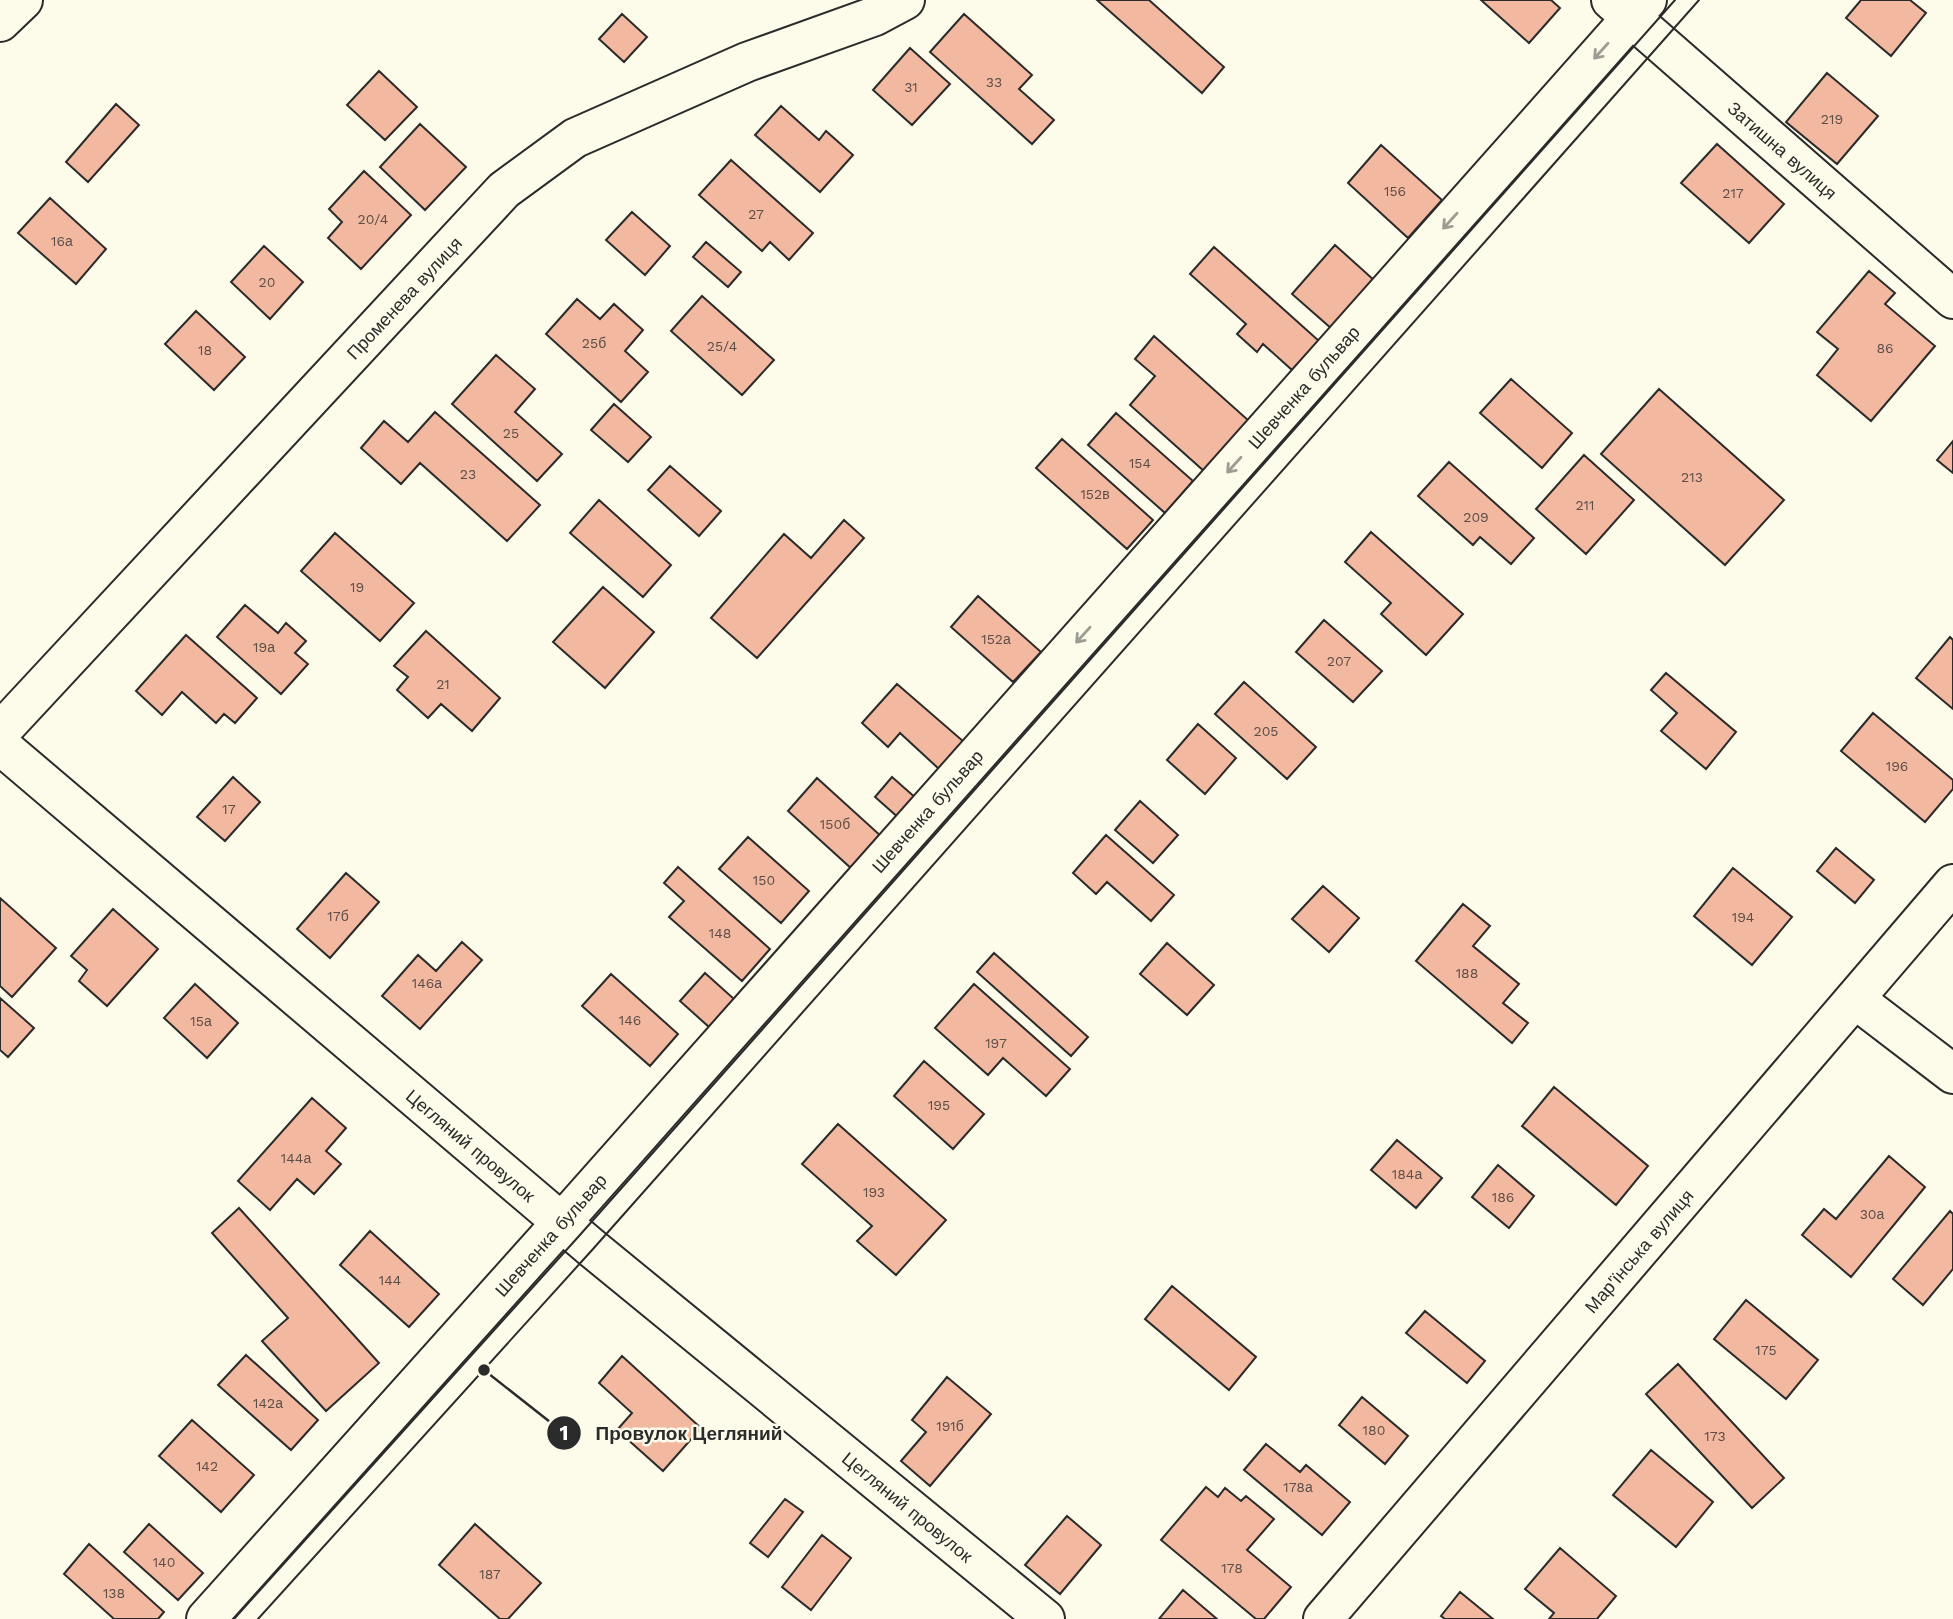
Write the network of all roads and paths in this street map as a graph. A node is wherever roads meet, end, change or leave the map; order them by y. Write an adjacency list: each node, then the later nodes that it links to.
1 (23, 0): 4 (street)
2 (905, 0): 6 (street, Променева вулиця)
3 (1629, 6): 5 (street, Затишна вулиця); 11 (street, Шевченка бульвар, one-way to 11)
4 (0, 22)
5 (1953, 299)
6 (0, 732)
7 (0, 745): 11 (street, Цегляний провулок)
8 (1953, 884): 9 (street, Мар'їнська вулиця)
9 (1855, 999): 10 (street); 14 (street, Мар'їнська вулиця)
10 (1953, 1074)
11 (562, 1222): 12 (street, Шевченка бульвар); 13 (street, Цегляний провулок)
12 (206, 1619)
13 (1045, 1619)
14 (1323, 1619)

